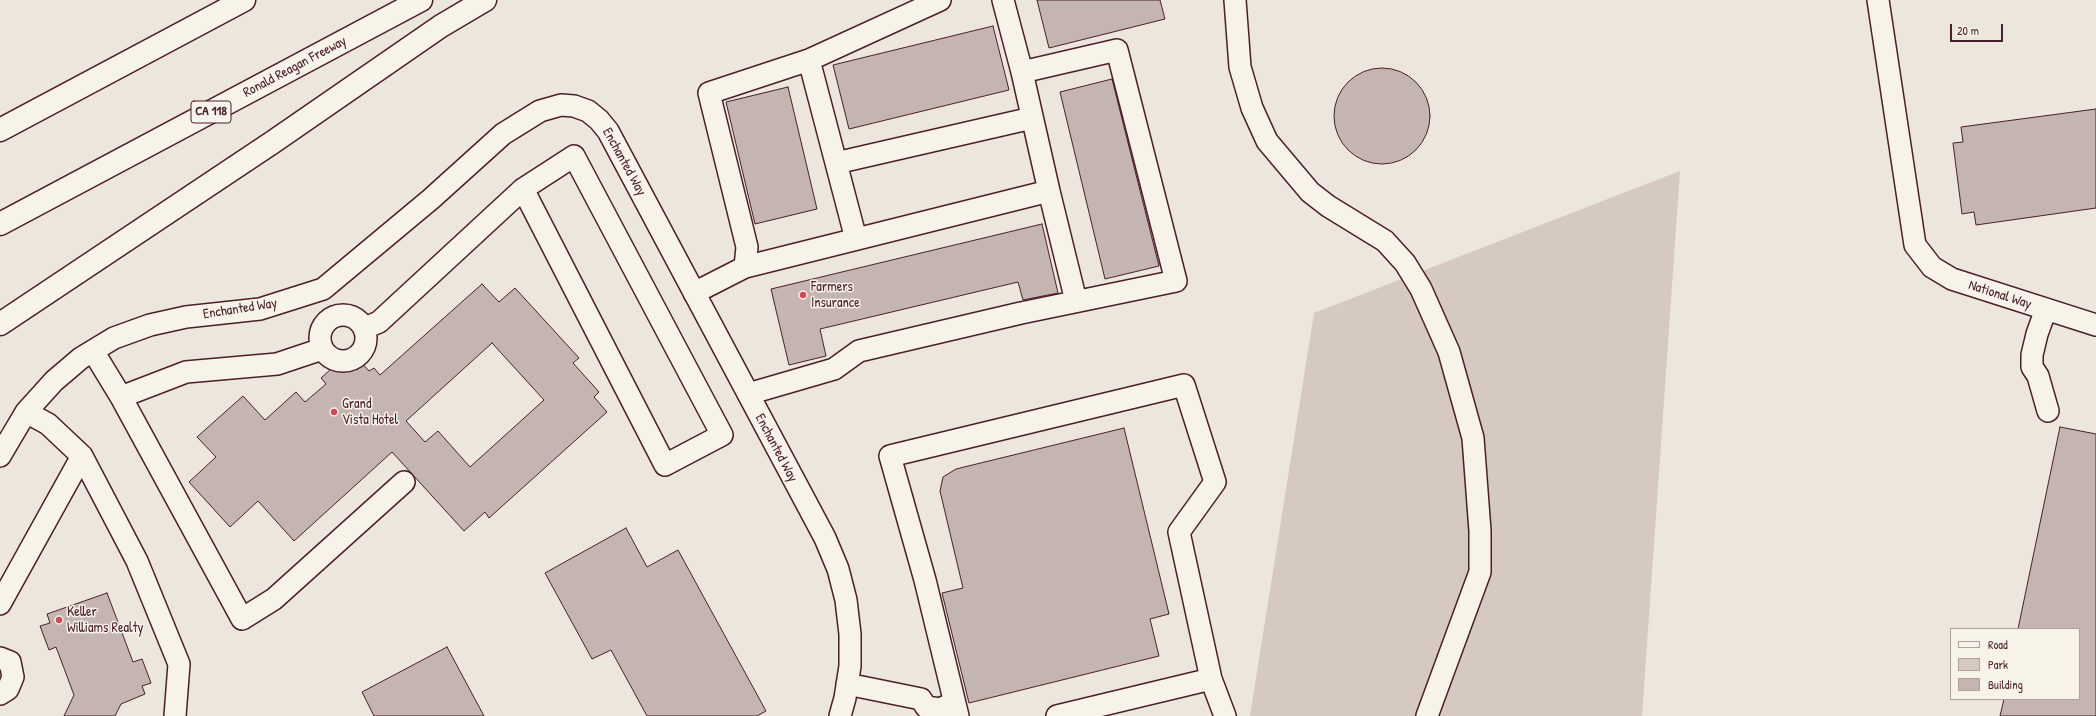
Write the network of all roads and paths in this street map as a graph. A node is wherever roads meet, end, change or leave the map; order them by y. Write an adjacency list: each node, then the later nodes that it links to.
1 (244, 0): 11 (highway)
2 (421, 0): 15 (highway, Ronald Reagan Freeway / CA 118)
3 (485, 0): 23 (highway)
4 (940, 0): 8 (street)
5 (1003, 0): 9 (street)
6 (1235, 0): 45 (street)
7 (1878, 0): 21 (street, National Way)
8 (809, 60): 12 (street); 17 (street)
9 (1022, 72): 10 (street); 20 (street)
10 (1032, 118): 12 (street); 14 (street)
11 (0, 130)
12 (836, 163): 16 (street)
13 (524, 189): 13 (street); 25 (street)
14 (1050, 191): 16 (street); 20 (street)
15 (0, 224)
16 (856, 240): 17 (street)
17 (745, 267): 19 (street)
18 (323, 289): 19 (street, Enchanted Way); 22 (street); 27 (street, Enchanted Way)
19 (694, 293): 28 (street, Enchanted Way)
20 (1076, 302): 28 (street)
21 (2046, 309): 24 (street, National Way); 30 (street)
22 (333, 317): 25 (street); 26 (street)
23 (0, 324)
24 (2096, 325)
25 (365, 328): 26 (street)
26 (322, 349): 29 (street)
27 (94, 351): 29 (street); 31 (street, Enchanted Way)
28 (748, 394): 38 (street, Enchanted Way)
29 (121, 397): 34 (street)
30 (2048, 411)
31 (26, 412): 32 (street, Enchanted Way); 33 (street)
32 (0, 456)
33 (82, 456): 35 (street); 41 (street)
34 (404, 482)
35 (0, 604)
36 (0, 658): 39 (street)
37 (1210, 679): 40 (street); 43 (street); 44 (street)
38 (847, 684): 40 (street); 42 (street, Enchanted Way)
39 (0, 694)
40 (956, 710)
41 (175, 716)
42 (840, 716)
43 (1057, 716)
44 (1225, 716)
45 (1427, 716)

